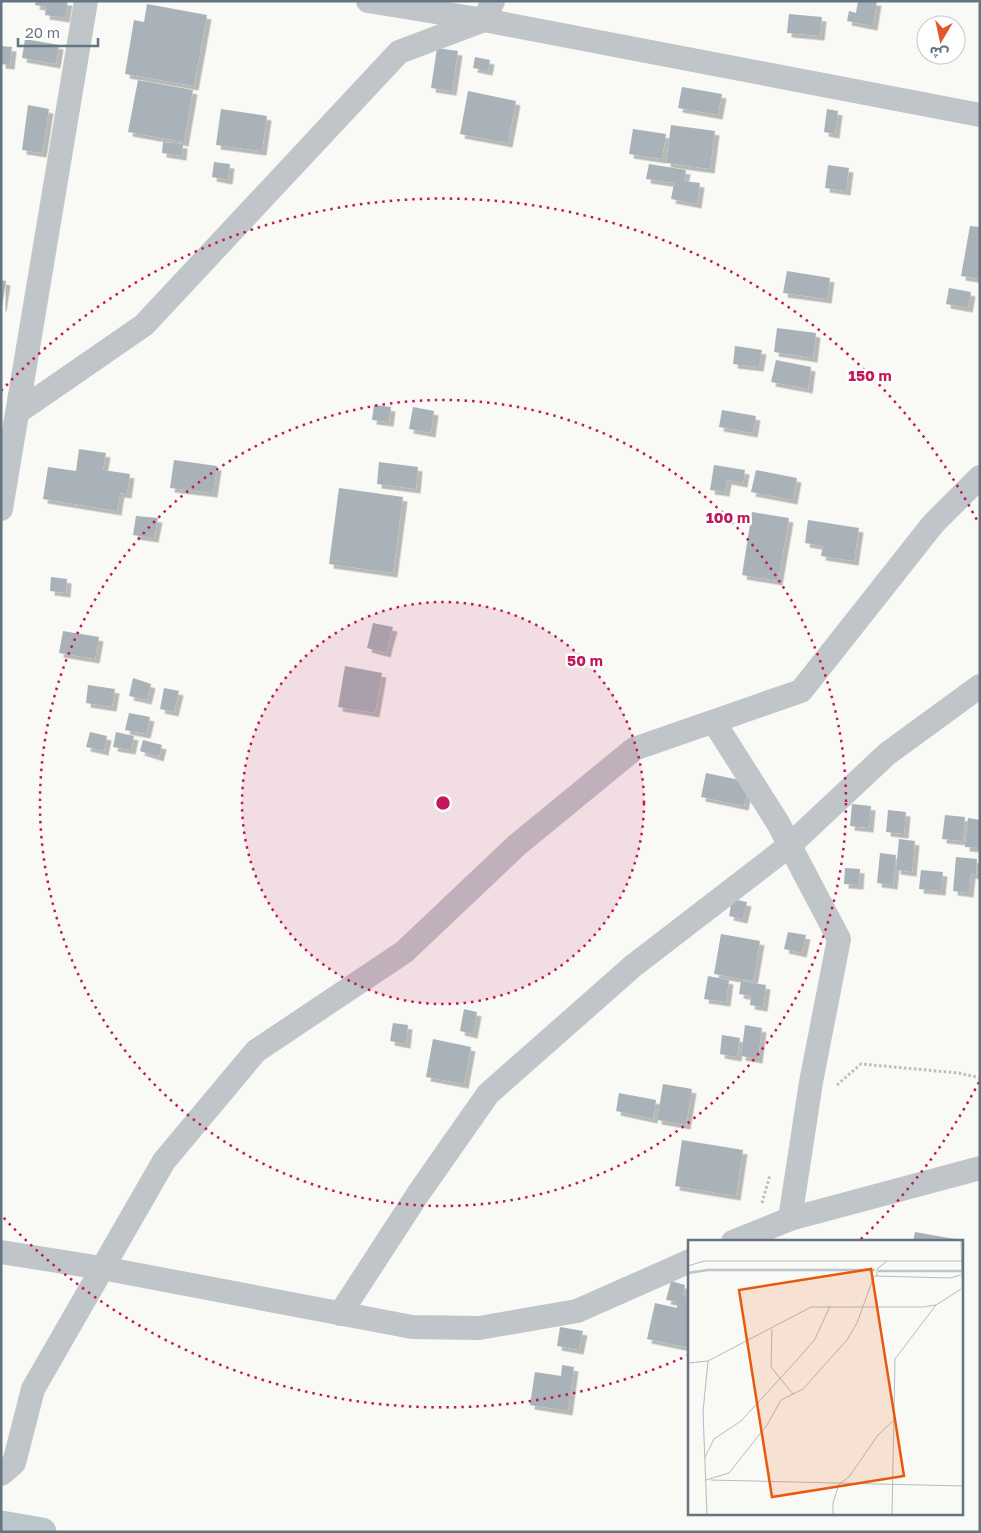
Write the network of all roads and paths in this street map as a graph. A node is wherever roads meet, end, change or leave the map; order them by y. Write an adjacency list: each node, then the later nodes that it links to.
1 (86, 1): 5 (street)
2 (368, 1): 3 (street)
3 (489, 11): 4 (street); 5 (street)
4 (980, 115)
5 (18, 412): 7 (street)
6 (980, 476): 9 (street)
7 (1, 509)
8 (980, 686): 10 (street)
9 (714, 722): 10 (street); 19 (street)
10 (790, 845): 12 (street); 20 (street)
11 (980, 1078): 12 (path)
12 (806, 1114): 15 (street)
13 (980, 1168): 15 (street)
14 (772, 1172): 16 (path)
15 (790, 1218): 16 (street)
16 (744, 1237)
17 (1, 1252): 19 (street)
18 (688, 1262): 20 (street)
19 (102, 1268): 20 (street); 21 (street)
20 (340, 1314)
21 (1, 1474)

